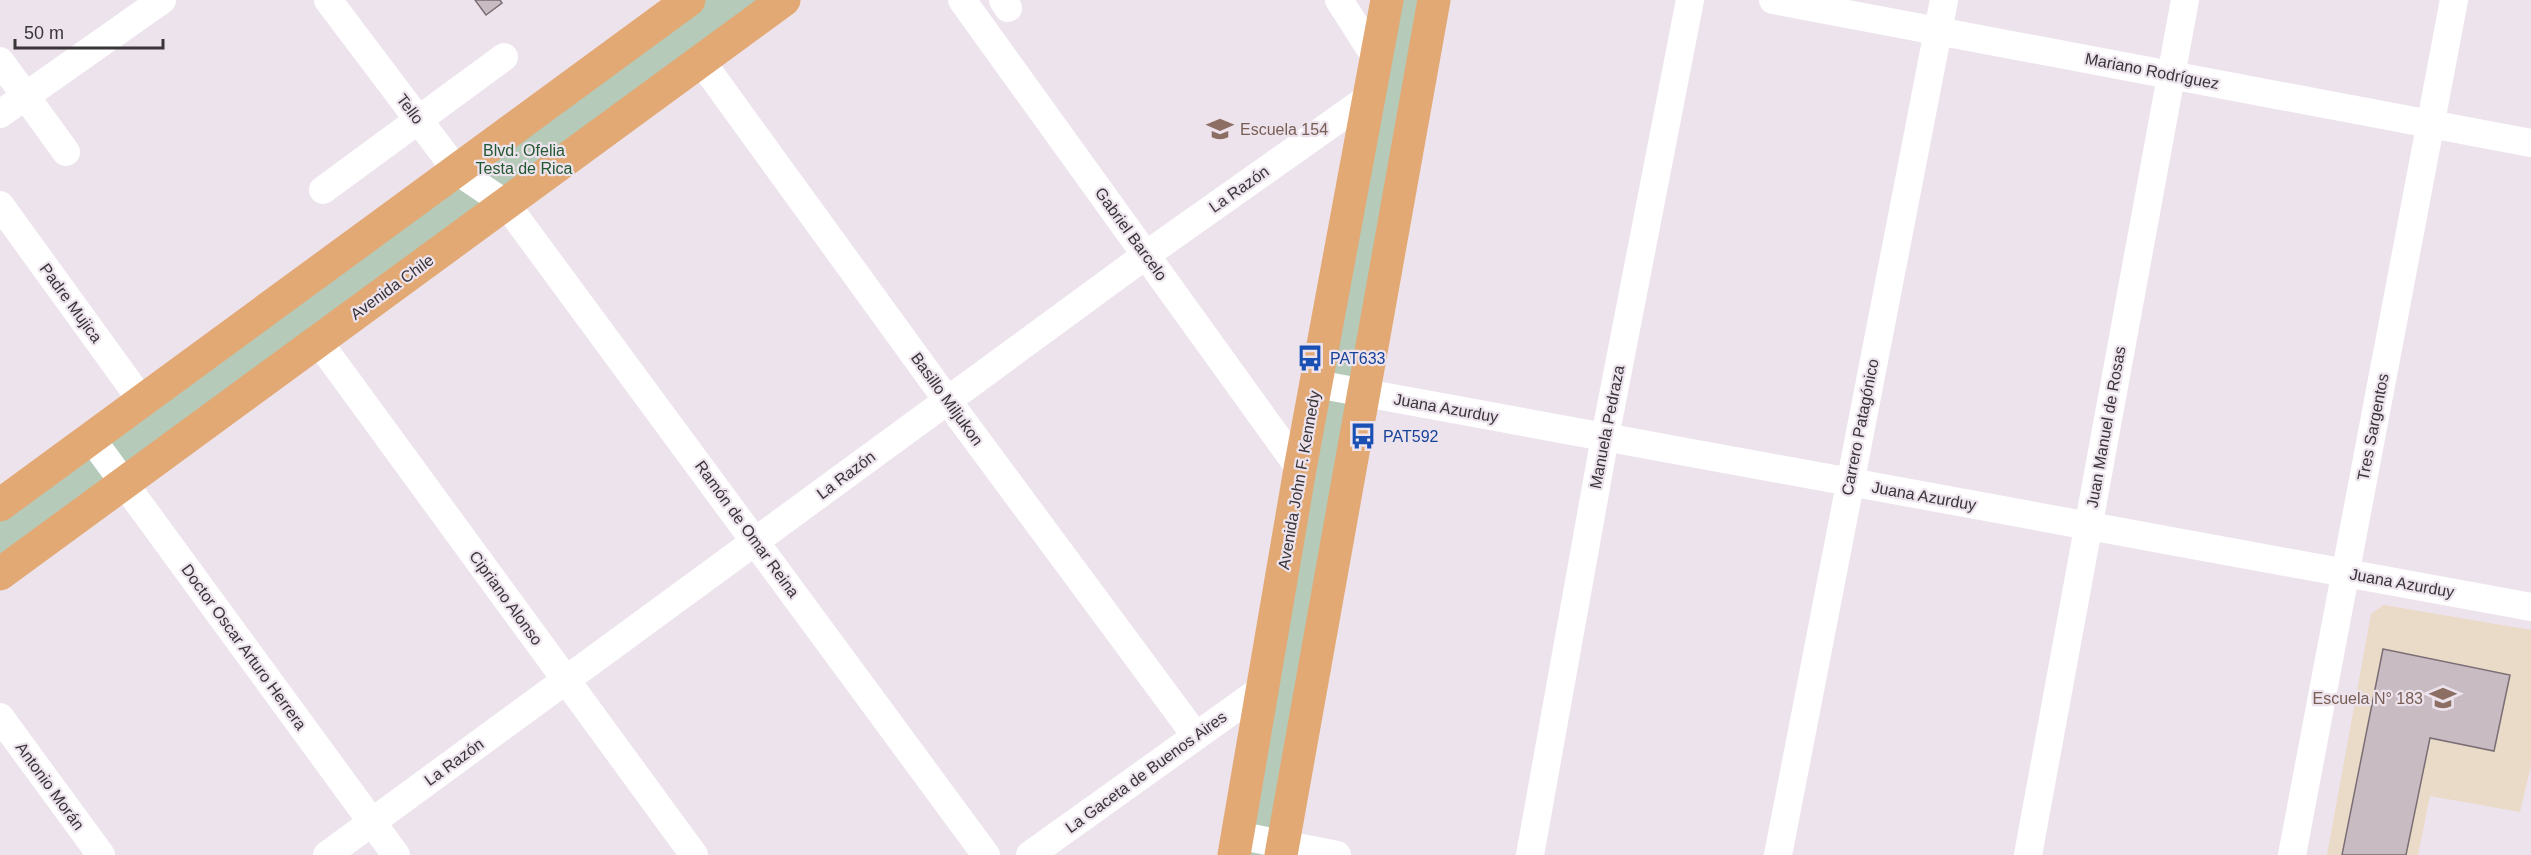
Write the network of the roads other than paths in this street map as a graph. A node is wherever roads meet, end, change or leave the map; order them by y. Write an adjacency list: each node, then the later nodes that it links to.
1 (162, 0): 20 (street)
2 (328, 0): 23 (street, Tello)
3 (689, 0): 27 (main road)
4 (784, 0): 18 (main road, Avenida Chile)
5 (962, 0): 31 (street, Gabriel Barcelo)
6 (1340, 0): 16 (street)
7 (1388, 0): 16 (main road, Avenida John F. Kennedy)
8 (1434, 0): 34 (main road)
9 (1690, 0): 37 (street, Manuela Pedraza)
10 (1773, 0): 14 (street, Mariano Rodríguez)
11 (1944, 0): 14 (street, Carrero Patagónico)
12 (2185, 0): 19 (street, Juan Manuel de Rosas)
13 (2454, 0): 24 (street, Tres Sargentos)
14 (1938, 31): 19 (street, Mariano Rodríguez); 40 (street, Carrero Patagónico)
15 (504, 57): 23 (street)
16 (1376, 58): 21 (main road, Avenida John F. Kennedy)
17 (0, 61): 20 (street)
18 (701, 61): 29 (main road, Avenida Chile); 35 (street, Basillo Miljukon)
19 (2171, 75): 24 (street, Mariano Rodríguez); 43 (street, Juan Manuel de Rosas)
20 (25, 94): 22 (street); 26 (street)
21 (1368, 98): 31 (street, La Razón); 33 (main road, Avenida John F. Kennedy)
22 (0, 114)
23 (418, 120): 27 (street, Tello); 28 (street)
24 (2433, 124): 25 (street, Mariano Rodríguez); 45 (street, Tres Sargentos)
25 (2531, 143)
26 (66, 152)
27 (457, 171): 29 (street, Tello); 36 (main road)
28 (323, 190)
29 (506, 204): 32 (main road, Avenida Chile); 44 (street, Ramón de Omar Reina)
30 (0, 205): 36 (street, Padre Mujica)
31 (1146, 255): 35 (street, La Razón); 39 (street, Gabriel Barcelo)
32 (318, 341): 41 (main road, Avenida Chile); 48 (street, Cipriano Alonso)
33 (1317, 384): 34 (street, Juana Azurduy); 39 (main road, Avenida John F. Kennedy)
34 (1363, 393): 37 (street, Juana Azurduy); 54 (main road)
35 (947, 400): 44 (street, La Razón); 51 (street, Basillo Miljukon)
36 (142, 401): 38 (main road)
37 (1605, 437): 40 (street, Juana Azurduy); 62 (street, Manuela Pedraza)
38 (91, 438): 41 (street, Doctor Oscar Arturo Herrera); 42 (main road)
39 (1300, 469): 49 (main road, Avenida John F. Kennedy)
40 (1849, 482): 43 (street, Juana Azurduy); 63 (street, Carrero Patagónico)
41 (124, 483): 46 (main road, Avenida Chile); 52 (street, Doctor Oscar Arturo Herrera)
42 (0, 506)
43 (2088, 526): 45 (street, Juana Azurduy); 64 (street, Juan Manuel de Rosas)
44 (757, 542): 48 (street, La Razón); 59 (street, Ramón de Omar Reina)
45 (2345, 573): 47 (street, Juana Azurduy); 65 (street, Tres Sargentos)
46 (0, 574)
47 (2531, 607)
48 (567, 681): 52 (street, La Razón); 58 (street, Cipriano Alonso)
49 (1262, 689): 51 (street, La Gaceta de Buenos Aires); 53 (main road, Avenida John F. Kennedy)
50 (0, 717): 55 (street, Antonio Morán)
51 (1196, 736): 60 (street, La Gaceta de Buenos Aires)
52 (372, 822): 56 (street, La Razón); 57 (street, Doctor Oscar Arturo Herrera)
53 (1235, 845): 54 (street)
54 (1282, 850): 61 (street)
55 (101, 855)
56 (327, 855)
57 (396, 855)
58 (694, 855)
59 (986, 855)
60 (1030, 855)
61 (1337, 855)
62 (1530, 855)
63 (1778, 855)
64 (2028, 855)
65 (2292, 855)

